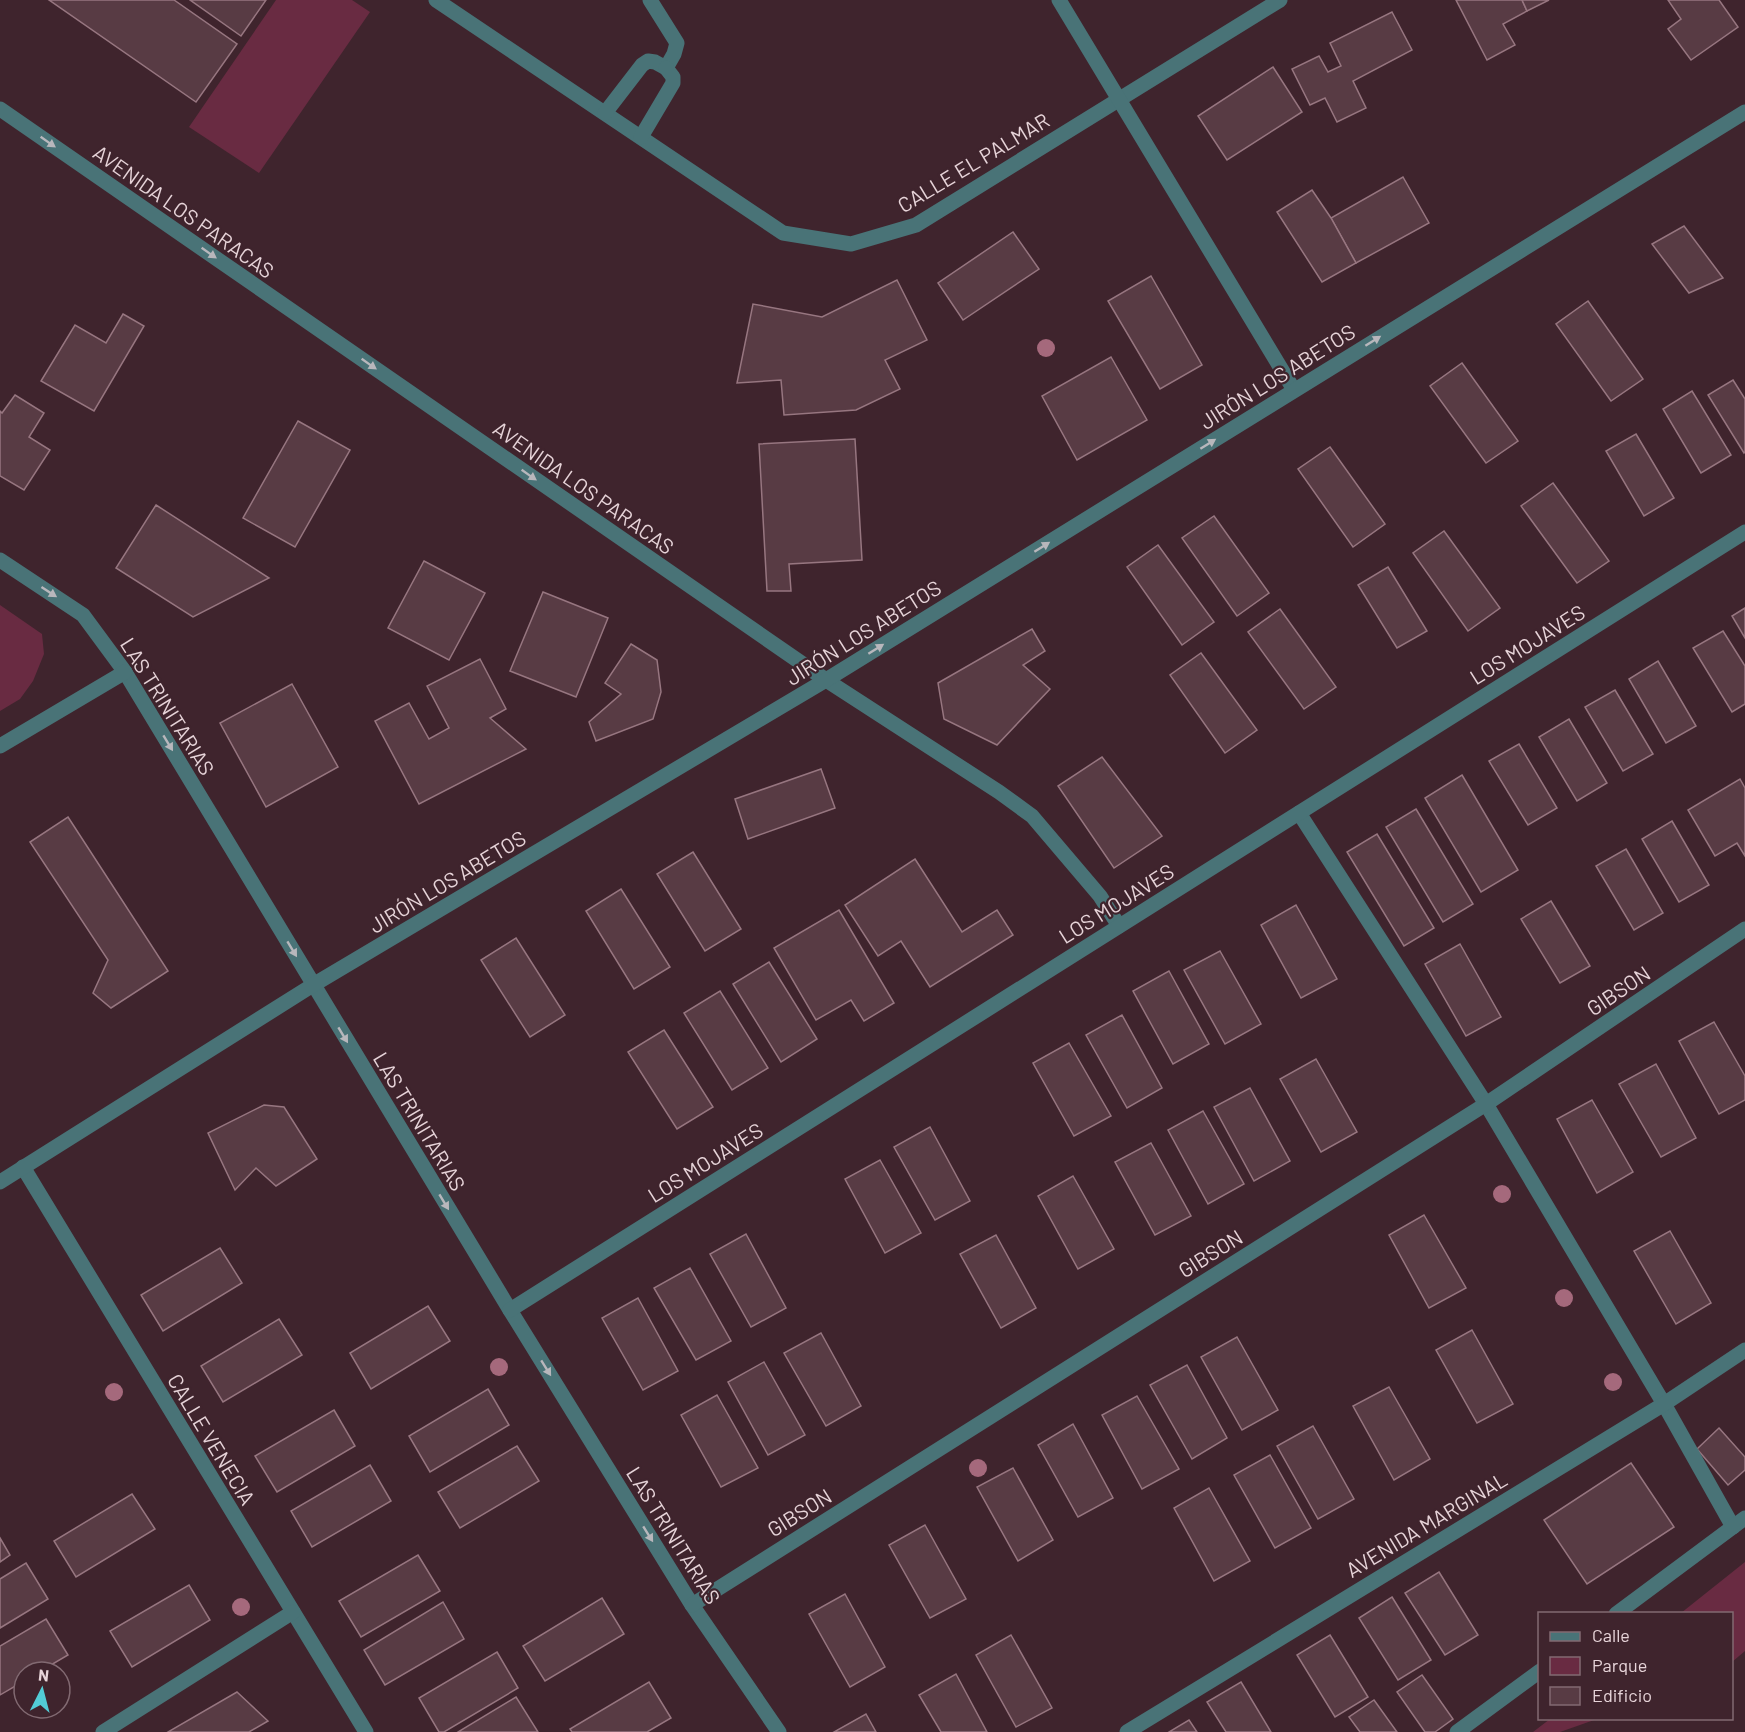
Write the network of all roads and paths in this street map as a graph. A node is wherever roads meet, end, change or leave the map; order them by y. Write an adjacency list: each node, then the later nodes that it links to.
1 (436, 0): 9 (street, CALLE EL PALMAR)
2 (650, 0): 5 (street)
3 (1059, 0): 6 (street)
4 (1280, 0): 6 (street, CALLE EL PALMAR)
5 (666, 68): 9 (street); 10 (street)
6 (1118, 99): 10 (street, CALLE EL PALMAR); 11 (street)
7 (0, 109): 15 (street, AVENIDA LOS PARACAS, one-way to 15)
8 (1745, 112): 11 (street, JIRÓN LOS ABETOS, one-way to 8)
9 (605, 113): 10 (street, CALLE EL PALMAR)
10 (641, 137)
11 (1294, 390): 15 (street, JIRÓN LOS ABETOS, one-way to 11)
12 (1745, 531): 17 (street, LOS MOJAVES)
13 (0, 560): 14 (street, LAS TRINITARIAS, one-way to 14)
14 (125, 672): 16 (street); 20 (street, LAS TRINITARIAS, one-way to 20)
15 (826, 680): 18 (street, AVENIDA LOS PARACAS); 20 (street, JIRÓN LOS ABETOS)
16 (0, 746)
17 (1299, 813): 18 (street, LOS MOJAVES); 21 (street)
18 (1119, 926): 24 (street, LOS MOJAVES)
19 (1745, 929): 21 (street, GIBSON)
20 (313, 985): 22 (street, JIRÓN LOS ABETOS); 24 (street, LAS TRINITARIAS, one-way to 24)
21 (1486, 1104): 26 (street); 28 (street, GIBSON)
22 (23, 1167): 23 (street, JIRÓN LOS ABETOS); 29 (street, CALLE VENECIA)
23 (0, 1182)
24 (510, 1310): 28 (street, LAS TRINITARIAS, one-way to 28)
25 (1745, 1350): 26 (street, AVENIDA MARGINAL)
26 (1664, 1404): 27 (street); 35 (street, AVENIDA MARGINAL)
27 (1739, 1522): 30 (street)
28 (692, 1605): 34 (street, LAS TRINITARIAS)
29 (293, 1612): 32 (street); 33 (street, CALLE VENECIA)
30 (1619, 1612)
31 (1538, 1672): 36 (street)
32 (103, 1732)
33 (366, 1732)
34 (779, 1732)
35 (1127, 1732)
36 (1457, 1732)

